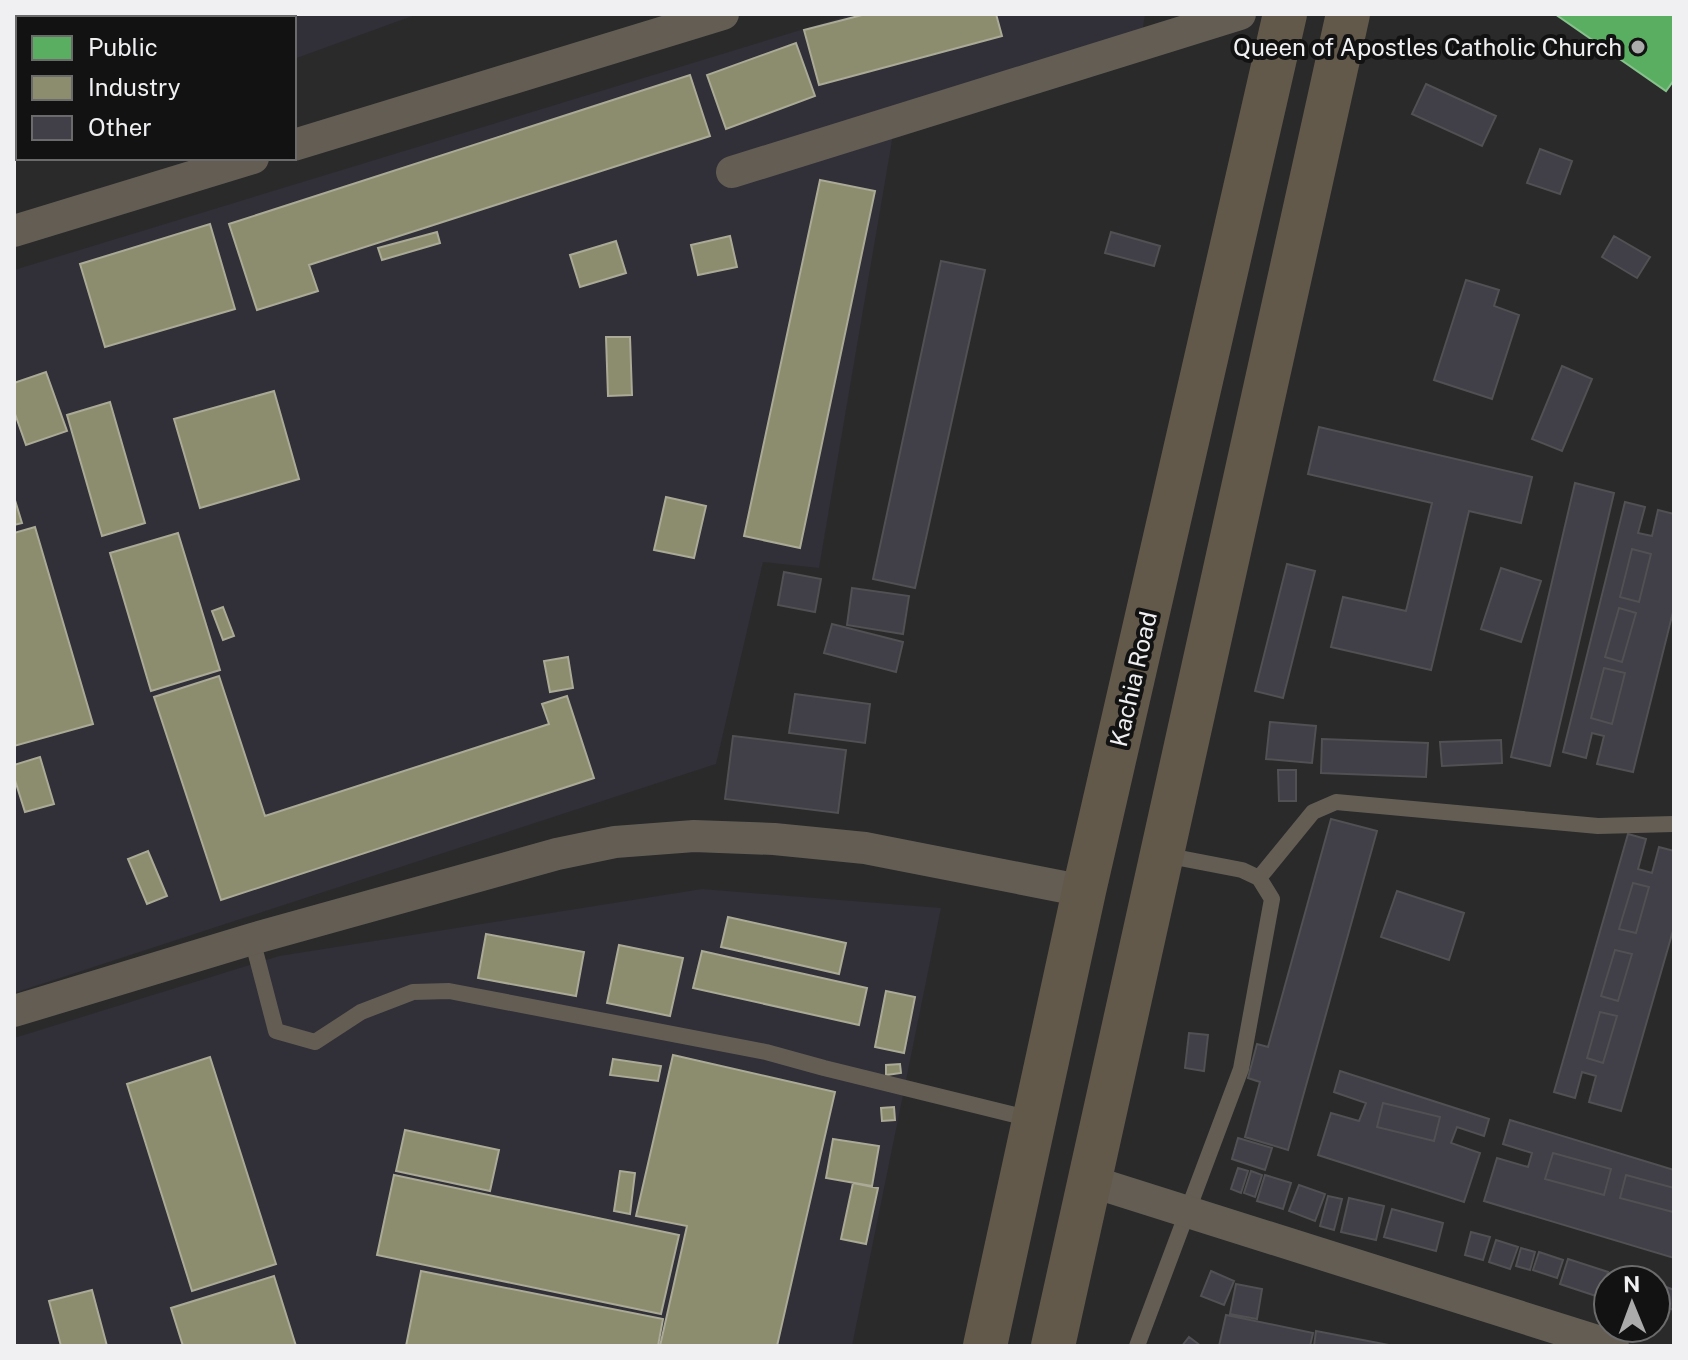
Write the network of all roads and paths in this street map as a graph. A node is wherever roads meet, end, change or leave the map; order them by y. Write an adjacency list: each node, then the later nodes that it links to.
1 (723, 14): 5 (street)
2 (1240, 14): 7 (street)
3 (1285, 14): 12 (main road, Kachia Road)
4 (1348, 14): 10 (main road)
5 (296, 144)
6 (246, 160): 8 (street)
7 (732, 172)
8 (14, 231)
9 (1674, 824): 11 (lane)
10 (1162, 854): 11 (lane); 16 (main road)
11 (1259, 878): 17 (lane)
12 (1084, 891): 13 (street); 15 (main road, Kachia Road)
13 (252, 939): 14 (street); 15 (lane)
14 (14, 1011)
15 (1034, 1120): 18 (main road, Kachia Road)
16 (1090, 1181): 17 (street); 19 (main road)
17 (1189, 1213): 20 (lane); 21 (street)
18 (985, 1346)
19 (1053, 1346)
20 (1137, 1346)
21 (1613, 1346)

